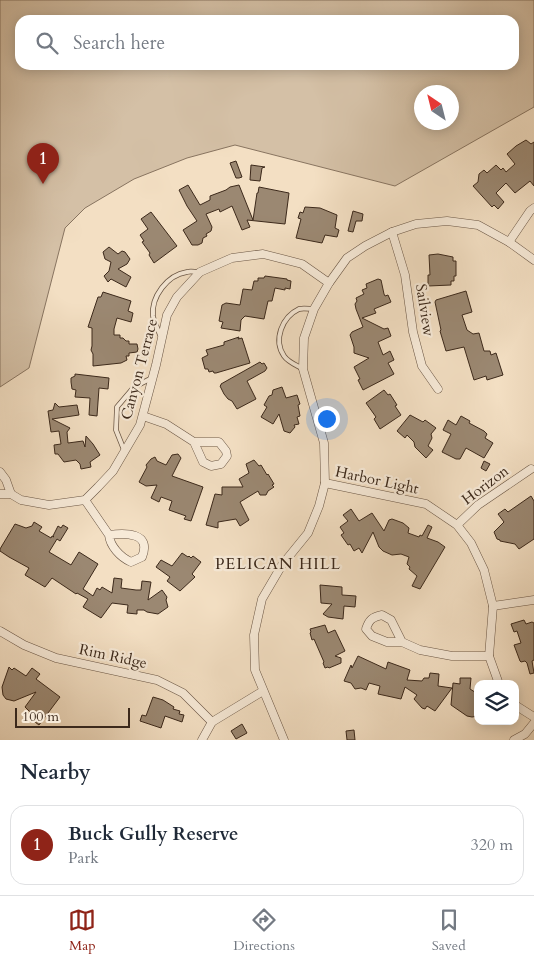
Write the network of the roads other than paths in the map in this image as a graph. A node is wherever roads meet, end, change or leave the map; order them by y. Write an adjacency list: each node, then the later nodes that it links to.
1 (534, 208): 3 (street)
2 (392, 232): 3 (street); 6 (street); 11 (street, Sailview)
3 (509, 242): 4 (street)
4 (534, 260)
5 (200, 272): 6 (street, Canyon Terrace); 8 (street, Canyon Terrace); 8 (lane)
6 (329, 284): 7 (street)
7 (314, 309): 9 (street); 9 (lane)
8 (161, 337): 10 (street, Canyon Terrace)
9 (303, 369): 17 (street)
10 (152, 378): 12 (street, Canyon Terrace); 14 (lane)
11 (438, 389)
12 (142, 416): 13 (street); 14 (street, Canyon Terrace)
13 (194, 442)
14 (125, 452): 20 (street, Canyon Terrace)
15 (531, 469): 21 (street, Horizon)
16 (0, 472): 19 (street)
17 (325, 483): 21 (street, Harbor Light); 29 (street)
18 (0, 494): 19 (street)
19 (11, 494): 20 (street)
20 (85, 500): 22 (street)
21 (457, 526): 24 (street, Harbor Light)
22 (108, 535): 22 (street)
23 (534, 600): 24 (street)
24 (493, 606): 27 (street, Harbor Light)
25 (0, 631): 32 (street, Rim Ridge)
26 (402, 642): 26 (street); 27 (street)
27 (490, 656): 28 (street, Harbor Light)
28 (498, 680)
29 (263, 691): 32 (street); 34 (street)
30 (519, 707): 31 (street)
31 (534, 716)
32 (212, 722): 35 (street)
33 (534, 723): 36 (street)
34 (283, 739)
35 (202, 740)
36 (514, 740)

